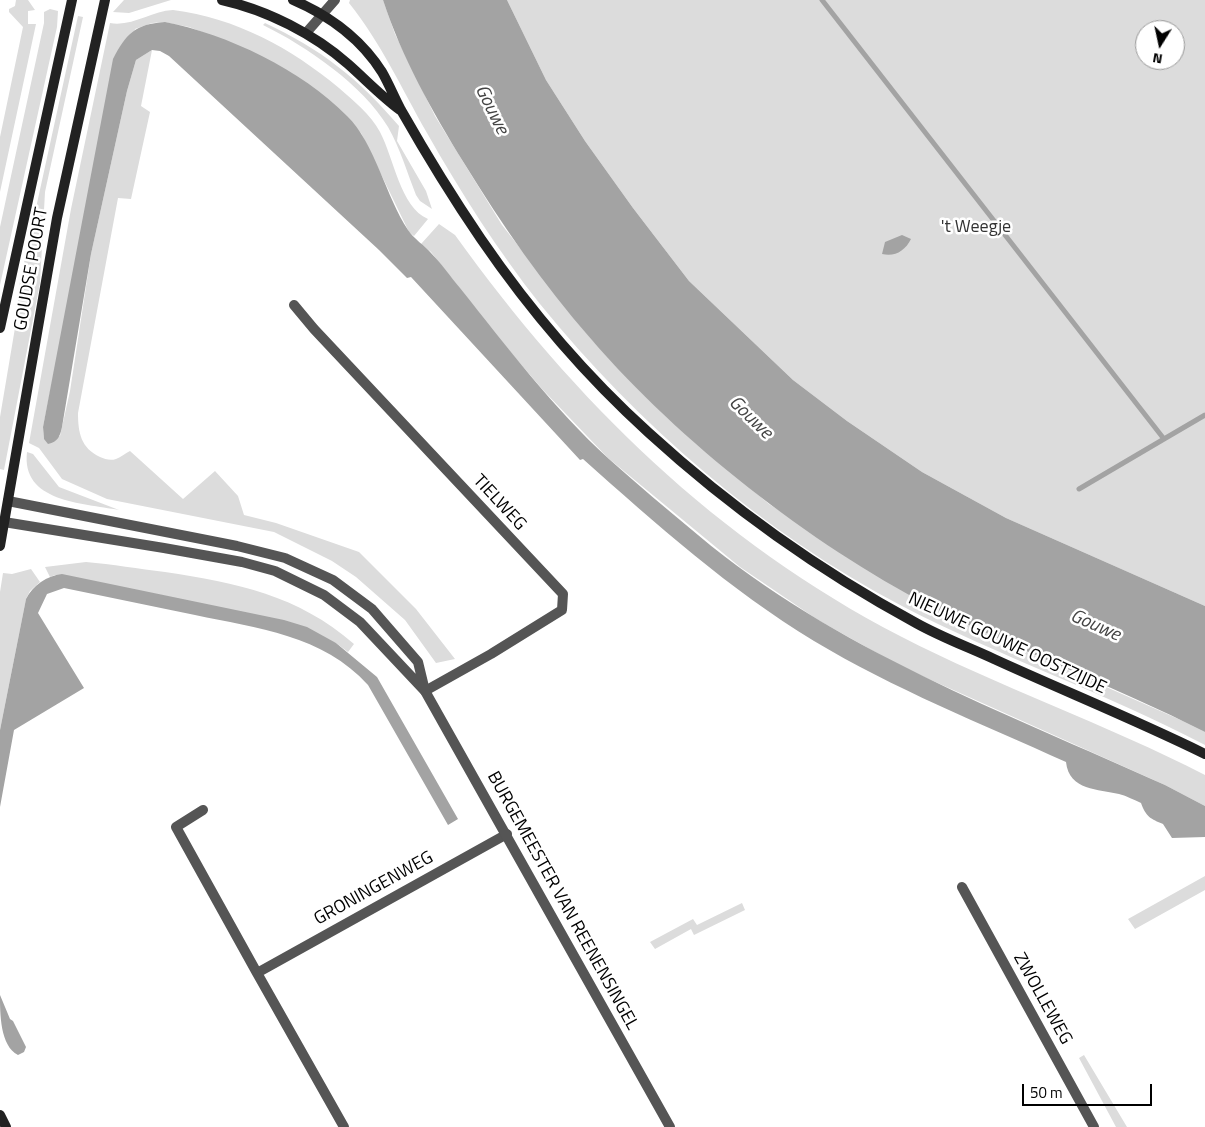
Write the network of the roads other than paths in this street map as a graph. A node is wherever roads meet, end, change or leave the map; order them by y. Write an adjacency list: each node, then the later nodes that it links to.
1 (72, 0): 10 (main road, GOUDSE POORT)
2 (105, 0): 11 (main road, GOUDSE POORT)
3 (222, 0): 7 (main road, NIEUWE GOUWE OOSTZIJDE)
4 (293, 0): 6 (main road, NIEUWE GOUWE OOSTZIJDE)
5 (335, 0): 6 (street)
6 (324, 13): 7 (street); 8 (main road, NIEUWE GOUWE OOSTZIJDE)
7 (306, 33): 8 (main road, NIEUWE GOUWE OOSTZIJDE)
8 (402, 112): 15 (main road, NIEUWE GOUWE OOSTZIJDE)
9 (294, 305): 14 (street, TIELWEG)
10 (0, 328)
11 (4, 500): 12 (main road, GOUDSE POORT); 14 (street, BURGEMEESTER VAN REENENSINGEL)
12 (2, 522): 13 (main road, GOUDSE POORT); 14 (street, BURGEMEESTER VAN REENENSINGEL)
13 (0, 546)
14 (425, 691): 17 (street, BURGEMEESTER VAN REENENSINGEL)
15 (1205, 754)
16 (203, 810): 19 (street)
17 (507, 834): 19 (street, GRONINGENWEG); 23 (street, BURGEMEESTER VAN REENENSINGEL)
18 (962, 887): 24 (street, ZWOLLEWEG)
19 (256, 973): 22 (street)
20 (0, 1116): 21 (main road)
21 (6, 1127)
22 (344, 1127)
23 (670, 1127)
24 (1094, 1127)

